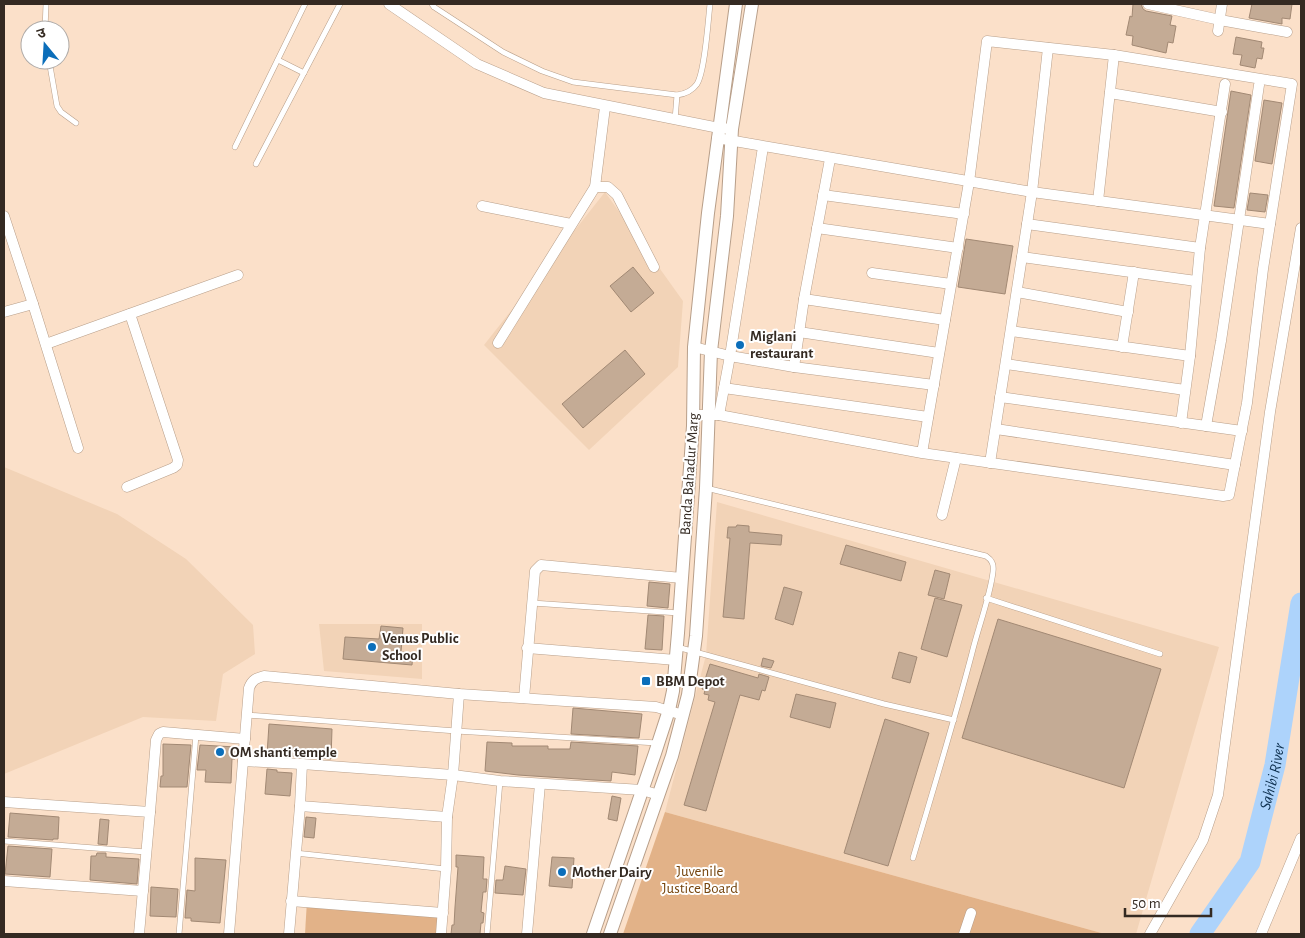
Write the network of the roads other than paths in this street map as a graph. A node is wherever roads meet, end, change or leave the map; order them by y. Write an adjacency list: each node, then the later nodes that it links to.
1 (46, 4): 11 (lane)
2 (305, 4): 17 (lane)
3 (340, 4): 19 (lane)
4 (432, 4): 23 (lane)
5 (710, 4): 23 (lane)
6 (736, 4): 28 (street, Banda Bahadur Marg)
7 (752, 4): 29 (street, Banda Bahadur Marg)
8 (1148, 4): 12 (street)
9 (1222, 4): 12 (street)
10 (395, 5): 24 (street)
11 (46, 20)
12 (1220, 20): 13 (street); 14 (street)
13 (1218, 31)
14 (1288, 32)
15 (1048, 48): 16 (street); 34 (street); 36 (street)
16 (1114, 55): 22 (street); 46 (street)
17 (278, 60): 19 (lane); 30 (lane)
18 (51, 70): 27 (lane)
19 (304, 74): 33 (lane)
20 (1225, 84): 25 (street)
21 (1259, 85): 43 (street)
22 (1110, 93): 25 (street); 38 (street)
23 (677, 95): 26 (lane)
24 (605, 107): 26 (street); 35 (street)
25 (1222, 112): 41 (street)
26 (675, 120): 28 (street)
27 (76, 124)
28 (718, 134): 29 (street); 70 (street, Banda Bahadur Marg)
29 (732, 135): 31 (street); 72 (street, Banda Bahadur Marg)
30 (235, 147)
31 (762, 147): 32 (street); 74 (street)
32 (830, 159): 34 (street); 37 (street)
33 (256, 164)
34 (969, 182): 36 (street); 40 (street)
35 (595, 187): 44 (street); 53 (street)
36 (1032, 192): 38 (street); 45 (street)
37 (823, 195): 40 (street); 47 (street)
38 (1098, 201): 41 (street)
39 (482, 206): 44 (street)
40 (964, 214): 50 (street)
41 (1205, 215): 43 (street); 51 (street)
42 (4, 216): 49 (street)
43 (1239, 220): 46 (street); 86 (street)
44 (572, 224): 69 (street)
45 (1027, 224): 51 (street); 52 (street)
46 (1270, 224): 88 (street)
47 (817, 228): 50 (street); 60 (street)
48 (1301, 228): 149 (street)
49 (8, 239): 61 (street)
50 (958, 248): 58 (street)
51 (1200, 248): 57 (street)
52 (1022, 257): 54 (street); 59 (street)
53 (654, 267)
54 (1134, 272): 57 (street); 63 (street)
55 (872, 273): 58 (street)
56 (238, 275): 64 (street)
57 (1196, 281): 75 (street)
58 (951, 284): 65 (street)
59 (1017, 292): 63 (street); 67 (street)
60 (804, 299): 65 (street); 66 (street)
61 (33, 304): 62 (street); 68 (street)
62 (4, 312)
63 (1128, 312): 71 (street)
64 (130, 314): 68 (street); 94 (street)
65 (945, 320): 73 (street)
66 (799, 332): 73 (street); 77 (street)
67 (1011, 332): 71 (street); 76 (street)
68 (46, 344): 89 (street)
69 (498, 344)
70 (694, 347): 72 (street); 82 (street, Banda Bahadur Marg)
71 (1122, 347): 75 (street)
72 (711, 351): 74 (street); 83 (street, Banda Bahadur Marg)
73 (939, 353): 78 (street)
74 (730, 356): 77 (street); 79 (street)
75 (1190, 356): 80 (street)
76 (1006, 364): 80 (street); 81 (street)
77 (794, 367): 78 (street)
78 (934, 385): 84 (street)
79 (724, 388): 83 (street); 84 (street)
80 (1185, 390): 85 (street)
81 (1000, 397): 85 (street); 87 (street)
82 (694, 415): 83 (street); 97 (street, Banda Bahadur Marg)
83 (714, 415): 90 (street); 95 (street, Banda Bahadur Marg)
84 (928, 417): 90 (street)
85 (1181, 423): 86 (street)
86 (1206, 426): 88 (street)
87 (996, 429): 92 (street); 93 (street)
88 (1242, 431): 93 (street)
89 (78, 448)
90 (922, 453): 91 (street)
91 (956, 458): 92 (street); 96 (street)
92 (990, 463): 93 (street)
93 (1235, 465)
94 (127, 487)
95 (706, 488): 98 (lane); 102 (street, Banda Bahadur Marg)
96 (942, 515)
97 (682, 578): 99 (street); 100 (street, Banda Bahadur Marg)
98 (986, 598): 106 (lane); 112 (lane)
99 (532, 603): 100 (lane); 103 (street)
100 (680, 614): 101 (street, Banda Bahadur Marg)
101 (678, 633): 102 (street); 105 (street, Banda Bahadur Marg)
102 (696, 636): 104 (street, Banda Bahadur Marg)
103 (527, 648): 105 (street); 108 (street)
104 (694, 650): 105 (lane); 111 (street, Banda Bahadur Marg); 112 (lane)
105 (676, 653): 109 (street, Banda Bahadur Marg)
106 (1160, 654)
107 (459, 694): 108 (street); 110 (street); 113 (street)
108 (524, 698): 109 (street)
109 (669, 710): 111 (street); 116 (street, Banda Bahadur Marg)
110 (247, 715): 113 (lane); 115 (street)
111 (683, 715): 123 (street, Banda Bahadur Marg)
112 (954, 720): 132 (lane)
113 (456, 731): 116 (lane); 119 (street)
114 (196, 735): 115 (street); 126 (street); 140 (lane)
115 (245, 739): 117 (street)
116 (658, 743): 122 (street, Banda Bahadur Marg)
117 (243, 761): 118 (street); 141 (street)
118 (302, 764): 119 (street); 125 (street)
119 (452, 776): 120 (street); 127 (street)
120 (500, 781): 121 (street); 144 (lane)
121 (540, 784): 122 (street); 145 (street)
122 (642, 790): 123 (street); 146 (street, Banda Bahadur Marg)
123 (659, 795): 147 (street, Banda Bahadur Marg)
124 (4, 802): 126 (street)
125 (300, 806): 127 (street); 131 (street)
126 (150, 812): 130 (street)
127 (447, 817): 133 (street)
128 (1301, 838): 150 (street)
129 (4, 841): 130 (lane)
130 (146, 852): 135 (street)
131 (295, 852): 133 (lane); 136 (street)
132 (913, 858)
133 (446, 869): 137 (street)
134 (4, 881): 135 (street)
135 (143, 891): 139 (street)
136 (291, 901): 137 (street); 142 (street)
137 (443, 913): 143 (street)
138 (971, 913): 148 (street)
139 (139, 934)
140 (179, 934)
141 (229, 934)
142 (289, 934)
143 (441, 934)
144 (487, 934)
145 (526, 934)
146 (592, 934)
147 (610, 934)
148 (964, 934)
149 (1150, 934)
150 (1260, 934)

